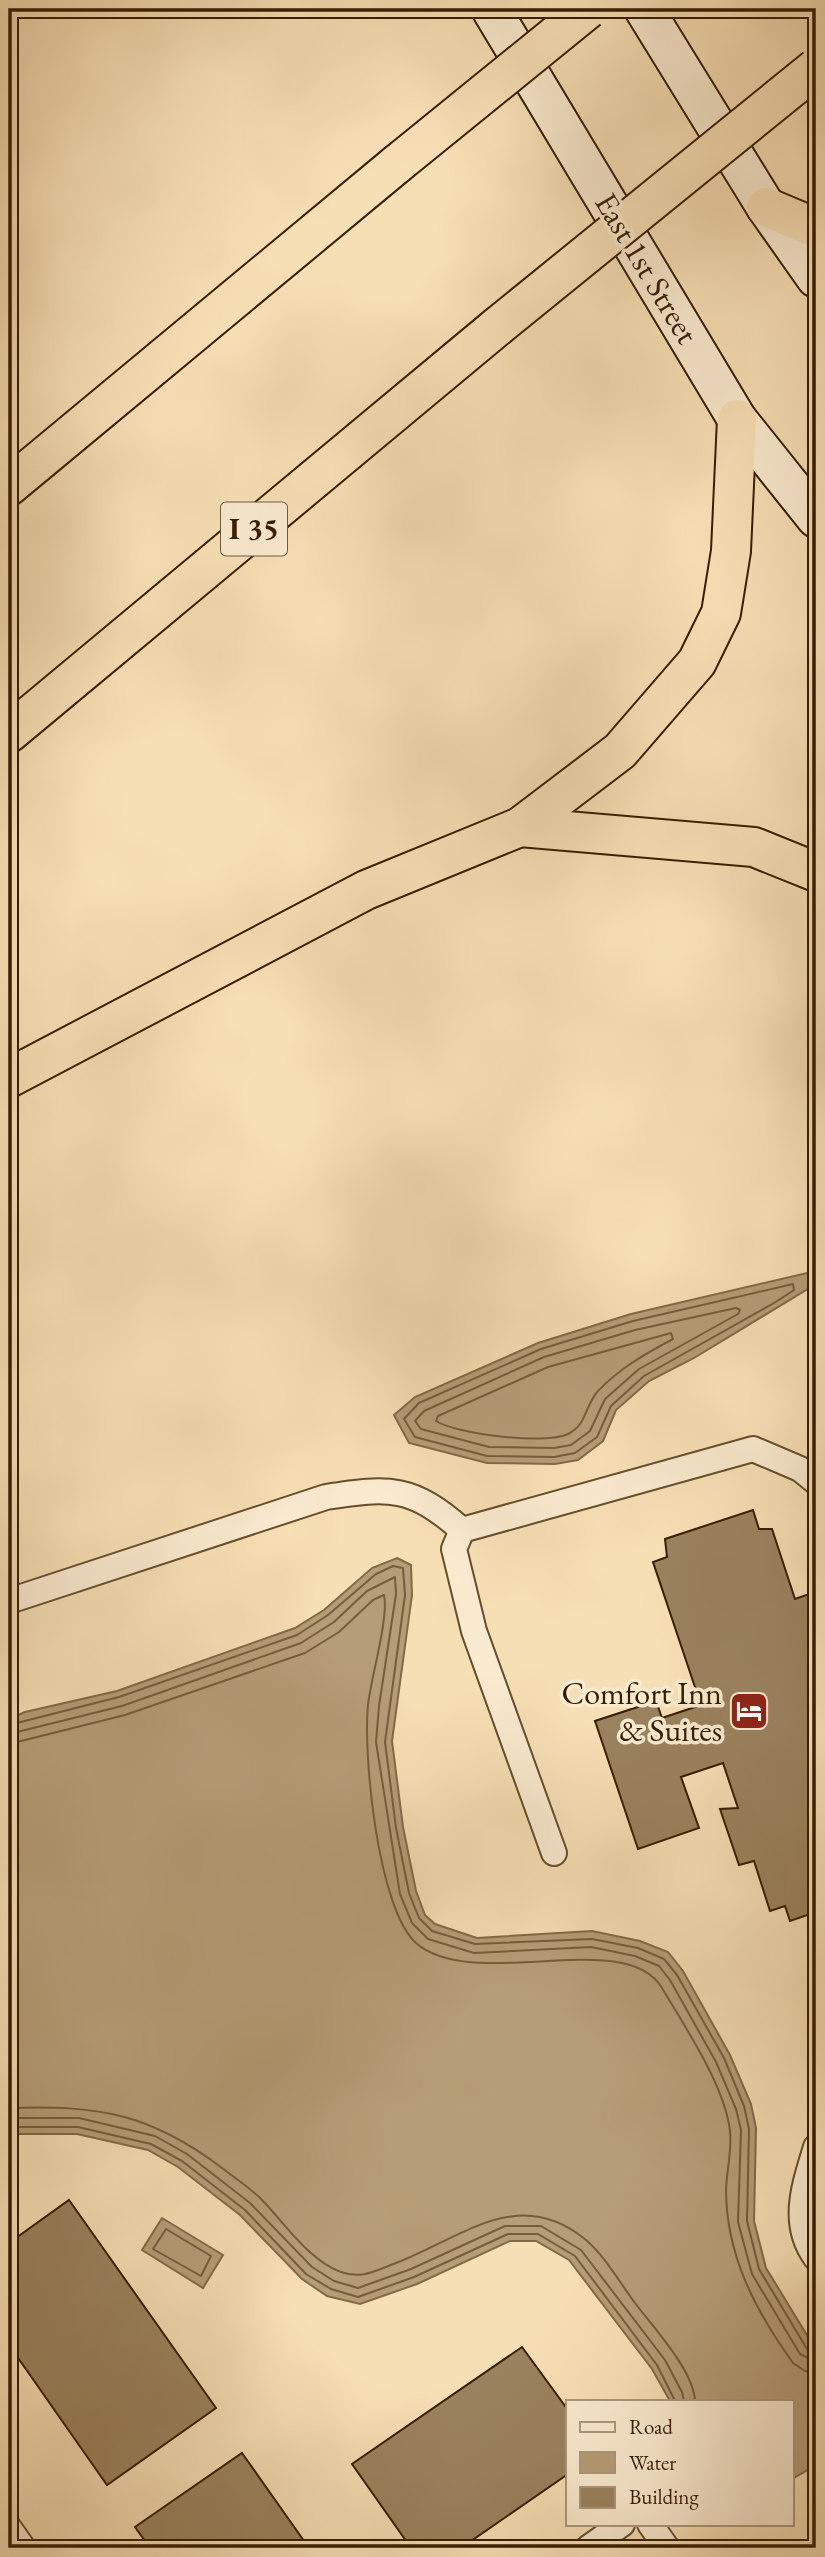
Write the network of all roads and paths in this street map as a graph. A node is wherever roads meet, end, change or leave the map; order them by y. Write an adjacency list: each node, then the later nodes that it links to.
1 (491, 9): 8 (main road, East 1st Street)
2 (588, 9): 9 (highway, bridge)
3 (644, 9): 5 (main road)
4 (816, 68): 11 (highway, I 35, bridge)
5 (766, 207): 6 (highway); 7 (main road)
6 (816, 228)
7 (816, 278)
8 (737, 419): 10 (main road, East 1st Street); 12 (highway)
9 (9, 486)
10 (816, 518)
11 (9, 733)
12 (520, 827): 13 (highway); 14 (highway)
13 (816, 872)
14 (9, 1078)
15 (816, 1482): 16 (lane)
16 (462, 1530): 17 (lane); 18 (lane)
17 (9, 1601)
18 (554, 1853)
19 (816, 2147): 20 (lane)
20 (816, 2258)
21 (619, 2526): 25 (lane)
22 (651, 2526): 26 (lane)
23 (9, 2528): 24 (lane)
24 (23, 2548)
25 (588, 2548)
26 (667, 2548)

